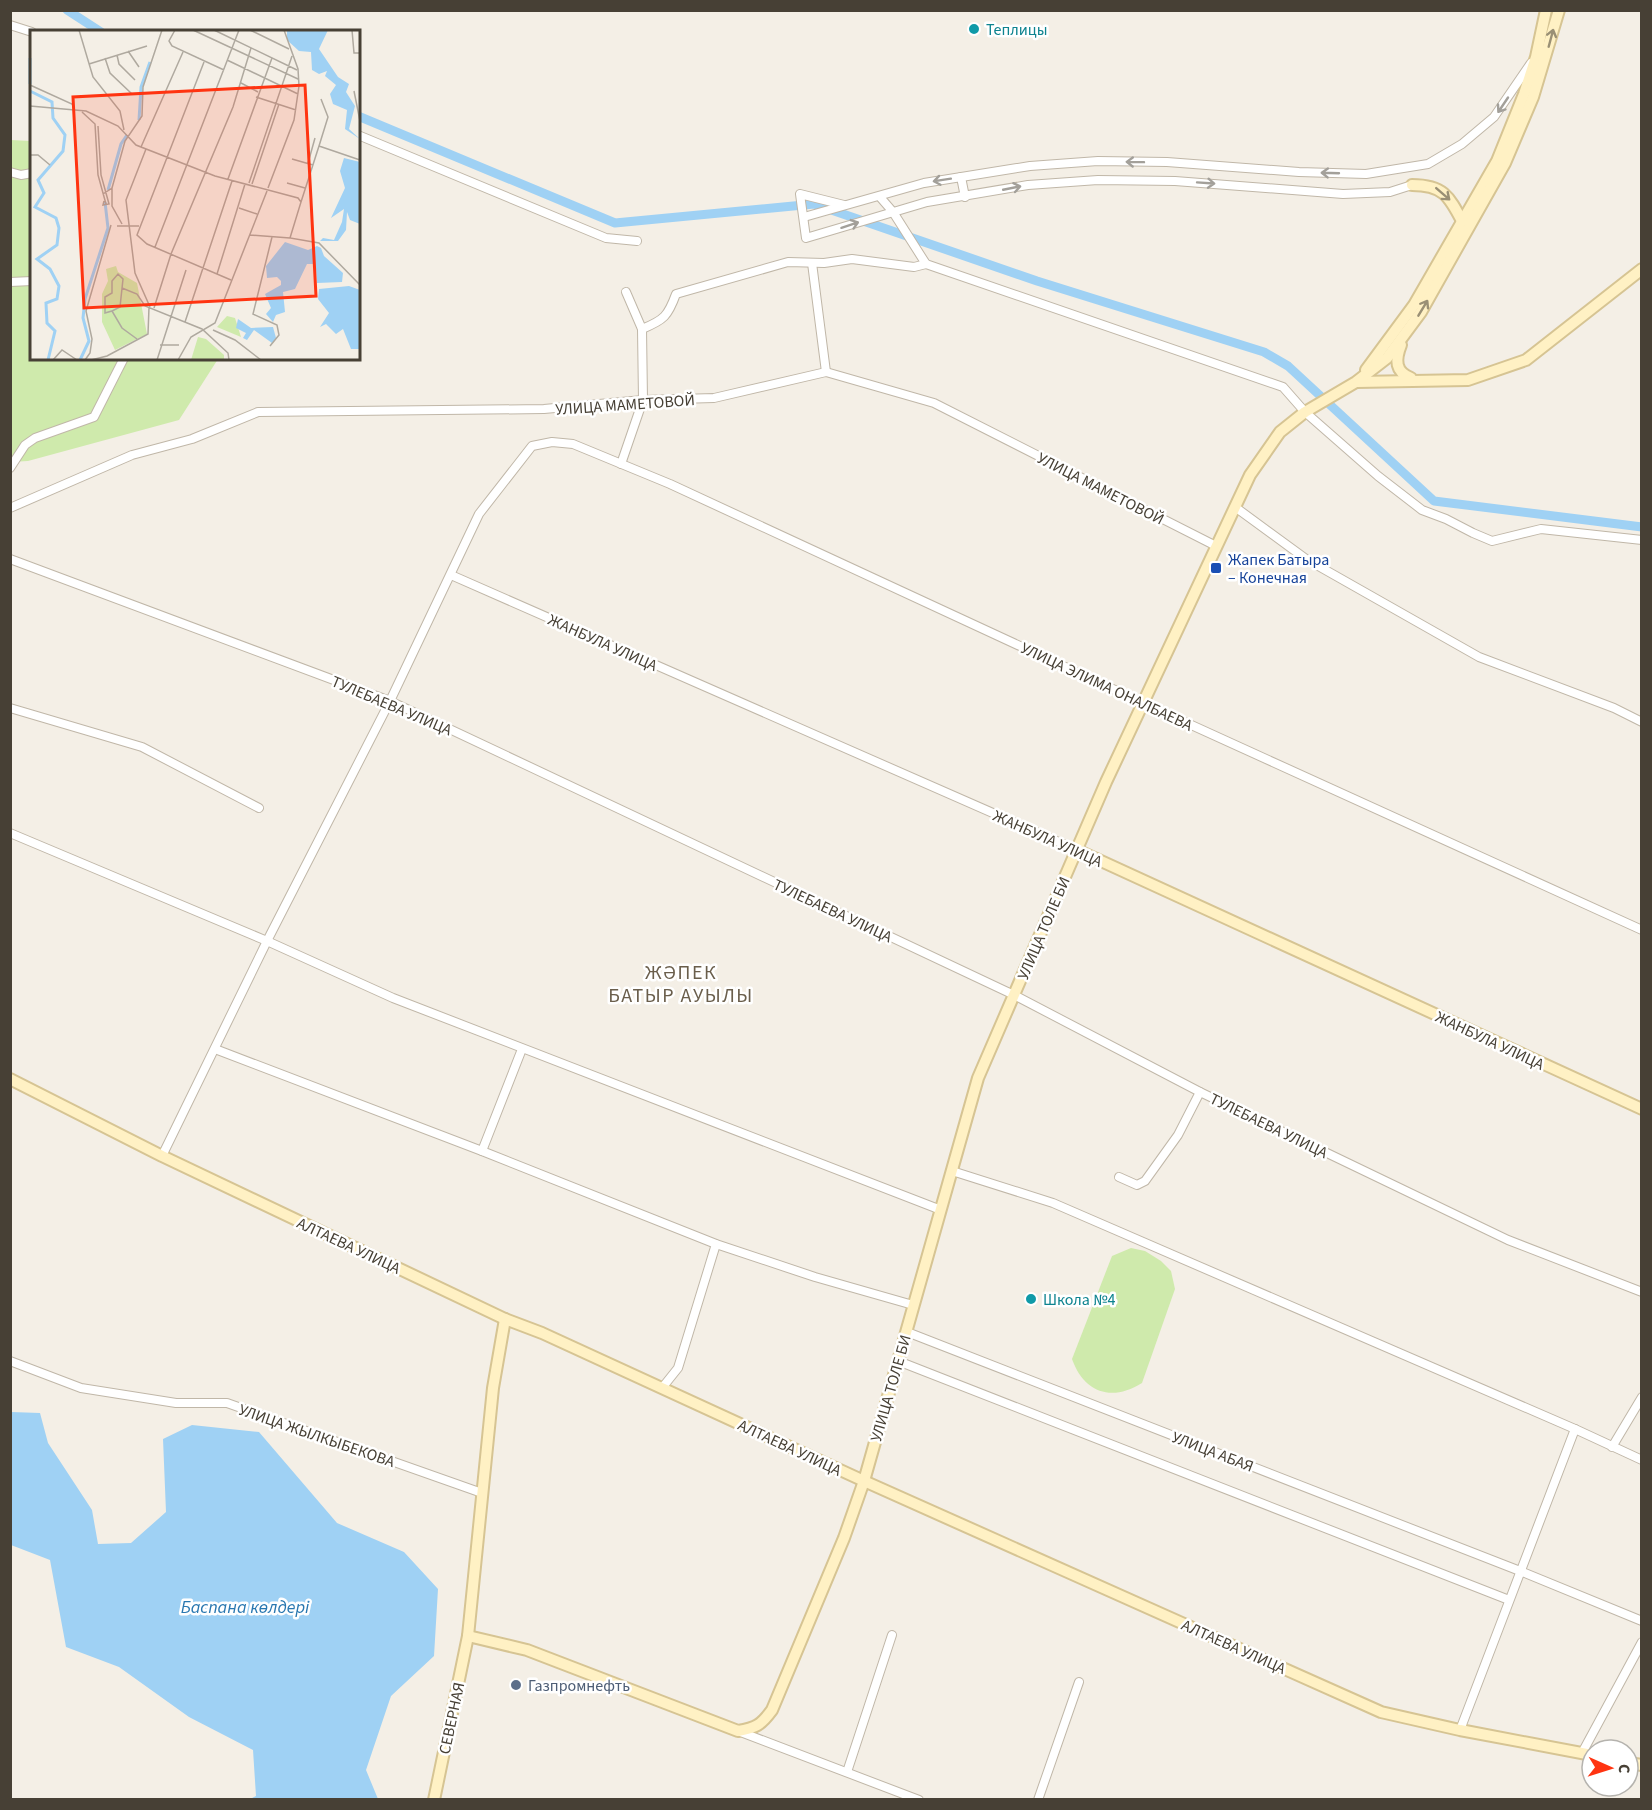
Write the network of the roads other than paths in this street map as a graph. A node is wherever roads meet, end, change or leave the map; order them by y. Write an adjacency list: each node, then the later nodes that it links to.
1 (1546, 10): 5 (main road)
2 (1559, 10): 25 (main road, one-way to 2)
3 (10, 25): 4 (street)
4 (30, 31)
5 (1536, 57): 9 (street, one-way to 9); 16 (main road)
6 (360, 136): 17 (street)
7 (10, 172): 8 (street)
8 (30, 173)
9 (961, 177): 11 (street, one-way to 11); 12 (street)
10 (1412, 185): 12 (street, one-way to 10); 16 (main road, one-way to 16)
11 (880, 197): 13 (street); 14 (street)
12 (965, 197): 14 (street)
13 (846, 205): 15 (street); 15 (street)
14 (893, 212): 15 (street, one-way to 14); 19 (street)
15 (804, 217)
16 (1462, 222): 29 (main road)
17 (637, 241)
18 (812, 263): 19 (street); 24 (street); 27 (street)
19 (926, 264): 31 (street)
20 (1641, 269): 28 (main road)
21 (30, 281): 22 (street)
22 (10, 282)
23 (626, 292): 24 (street)
24 (642, 329): 30 (street)
25 (1405, 336): 28 (main road); 29 (main road, УЛИЦА ТОЛЕ БИ)
26 (123, 360): 33 (street)
27 (826, 372): 30 (street, УЛИЦА МАМЕТОВОЙ); 37 (street, УЛИЦА МАМЕТОВОЙ)
28 (1414, 380): 29 (main road)
29 (1356, 382): 31 (main road, УЛИЦА ТОЛЕ БИ)
30 (643, 400): 32 (street); 35 (street, УЛИЦА МАМЕТОВОЙ)
31 (1305, 412): 34 (main road, УЛИЦА ТОЛЕ БИ); 36 (street)
32 (621, 464): 39 (street, УЛИЦА ЭЛИМА ОНАЛБАЕВА); 41 (street, УЛИЦА ЭЛИМА ОНАЛБАЕВА)
33 (10, 468)
34 (1235, 507): 37 (main road, УЛИЦА ТОЛЕ БИ); 43 (street)
35 (10, 508)
36 (1641, 540)
37 (1216, 546): 41 (main road, УЛИЦА ТОЛЕ БИ)
38 (10, 559): 40 (street, ТУЛЕБАЕВА УЛИЦА)
39 (451, 575): 40 (street); 46 (street, ЖАНБУЛА УЛИЦА)
40 (390, 701): 48 (street); 49 (street, ТУЛЕБАЕВА УЛИЦА)
41 (1143, 703): 46 (main road, УЛИЦА ТОЛЕ БИ); 47 (street, УЛИЦА ЭЛИМА ОНАЛБАЕВА)
42 (10, 708): 44 (street)
43 (1641, 722)
44 (259, 808)
45 (10, 833): 48 (street)
46 (1077, 850): 49 (main road, УЛИЦА ТОЛЕ БИ); 54 (main road, ЖАНБУЛА УЛИЦА)
47 (1641, 930)
48 (267, 941): 50 (street); 51 (street)
49 (1014, 995): 53 (street, ТУЛЕБАЕВА УЛИЦА); 57 (main road, УЛИЦА ТОЛЕ БИ)
50 (215, 1049): 55 (street); 56 (street)
51 (522, 1049): 55 (street); 59 (street)
52 (10, 1079): 56 (main road, АЛТАЕВА УЛИЦА)
53 (1200, 1092): 58 (street); 61 (street, ТУЛЕБАЕВА УЛИЦА)
54 (1641, 1109)
55 (482, 1151): 60 (street)
56 (162, 1156): 63 (main road, АЛТАЕВА УЛИЦА)
57 (952, 1171): 59 (main road, УЛИЦА ТОЛЕ БИ); 69 (street)
58 (1119, 1177)
59 (941, 1210): 62 (main road, УЛИЦА ТОЛЕ БИ)
60 (716, 1244): 62 (street); 67 (street)
61 (1641, 1292)
62 (913, 1305): 64 (main road, УЛИЦА ТОЛЕ БИ)
63 (505, 1319): 67 (main road, АЛТАЕВА УЛИЦА); 73 (main road, СЕВЕРНАЯ)
64 (906, 1332): 66 (main road, УЛИЦА ТОЛЕ БИ); 74 (street, УЛИЦА АБАЯ)
65 (10, 1361): 73 (street, УЛИЦА ЖЫЛКЫБЕКОВА)
66 (898, 1361): 72 (main road, УЛИЦА ТОЛЕ БИ); 75 (street, УЛИЦА АБАЯ)
67 (662, 1388): 72 (main road, АЛТАЕВА УЛИЦА)
68 (1641, 1397): 70 (street)
69 (1575, 1429): 70 (street); 74 (street)
70 (1612, 1447): 71 (street)
71 (1641, 1460)
72 (864, 1481): 81 (main road, АЛТАЕВА УЛИЦА); 82 (main road, УЛИЦА ТОЛЕ БИ)
73 (482, 1493): 78 (main road, СЕВЕРНАЯ)
74 (1520, 1571): 75 (street); 76 (street, УЛИЦА АБАЯ)
75 (1509, 1600): 81 (street)
76 (1641, 1621)
77 (892, 1635): 85 (street)
78 (468, 1636): 82 (main road); 86 (main road, СЕВЕРНАЯ)
79 (1641, 1642): 83 (street)
80 (1079, 1682): 88 (street)
81 (1460, 1730): 84 (main road, АЛТАЕВА УЛИЦА)
82 (738, 1731): 85 (street)
83 (1595, 1738)
84 (1580, 1753)
85 (847, 1772): 87 (street)
86 (434, 1800)
87 (919, 1800)
88 (1038, 1800)

